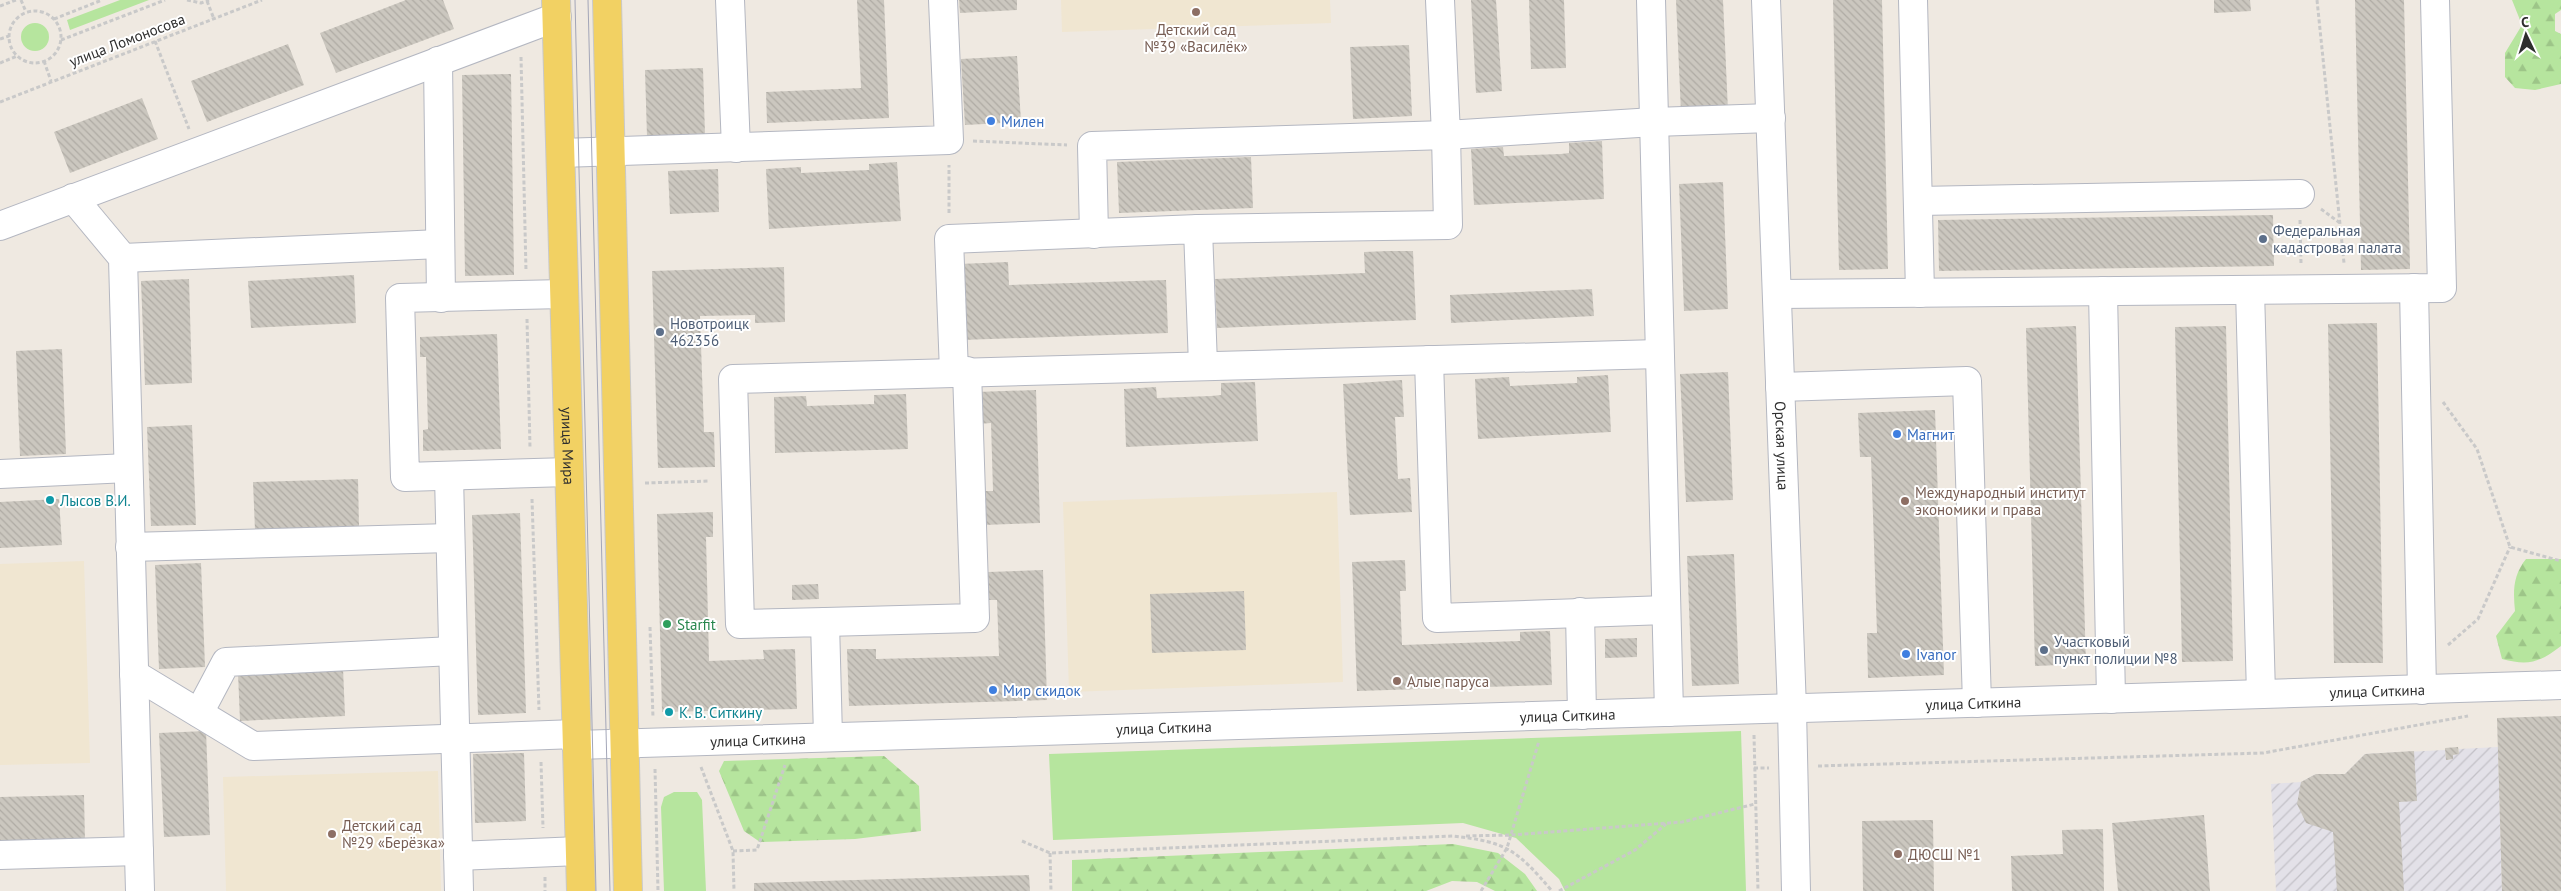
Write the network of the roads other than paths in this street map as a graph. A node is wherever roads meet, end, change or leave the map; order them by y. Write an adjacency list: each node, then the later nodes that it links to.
1 (607, 0): 15 (main road)
2 (730, 0): 14 (street)
3 (943, 0): 14 (street)
4 (1440, 0): 13 (street)
5 (1651, 0): 12 (street)
6 (1766, 0): 11 (street, Орская улица)
7 (1913, 0): 19 (street)
8 (2434, 0): 25 (street)
9 (557, 8): 10 (street); 16 (main road, улица Мира)
10 (438, 61): 18 (street); 23 (street)
11 (1771, 118): 12 (street); 30 (street, Орская улица)
12 (1654, 122): 13 (street); 32 (street)
13 (1446, 135): 21 (street); 22 (street)
14 (736, 148): 15 (street)
15 (610, 152): 16 (street); 60 (main road)
16 (560, 153): 29 (main road, улица Мира)
17 (2300, 194): 19 (street)
18 (73, 198): 20 (street); 24 (street)
19 (1918, 201): 28 (street)
20 (0, 226)
21 (1198, 230): 22 (street); 34 (street)
22 (1094, 234): 35 (street)
23 (440, 244): 24 (street); 31 (street)
24 (123, 258): 37 (street)
25 (2414, 288): 26 (street); 48 (street)
26 (2250, 290): 27 (street); 50 (street)
27 (2103, 291): 28 (street); 51 (street)
28 (1920, 293): 30 (street)
29 (564, 294): 31 (street); 38 (main road, улица Мира)
30 (1777, 294): 36 (street, Орская улица)
31 (441, 298): 40 (street)
32 (1659, 354): 33 (street); 43 (street)
33 (1428, 360): 34 (street); 44 (street)
34 (1203, 365): 35 (street)
35 (960, 372): 45 (street); 45 (street)
36 (1780, 388): 52 (street); 53 (street, Орская улица)
37 (128, 468): 39 (street); 42 (street)
38 (569, 472): 40 (street); 59 (main road, улица Мира)
39 (0, 474)
40 (449, 476): 41 (street)
41 (450, 538): 42 (street); 46 (street)
42 (130, 547): 47 (street)
43 (1666, 610): 44 (street); 54 (street)
44 (1580, 612): 56 (street)
45 (825, 622): 57 (street)
46 (453, 651): 55 (street); 58 (street)
47 (134, 674): 55 (street, улица Ситкина); 61 (street)
48 (2422, 679): 49 (street, улица Ситкина); 50 (street, улица Ситкина)
49 (2561, 686)
50 (2261, 694): 51 (street, улица Ситкина)
51 (2111, 699): 52 (street, улица Ситкина)
52 (1977, 703): 53 (street, улица Ситкина)
53 (1792, 709): 54 (street, улица Ситкина); 69 (street, Орская улица)
54 (1669, 712): 56 (street, улица Ситкина)
55 (198, 713): 58 (street, улица Ситкина)
56 (1582, 715): 57 (street, улица Ситкина)
57 (828, 737): 60 (street, улица Ситкина)
58 (455, 740): 59 (street, улица Ситкина); 64 (street)
59 (576, 740): 60 (street, улица Ситкина); 62 (main road, улица Мира)
60 (624, 744): 68 (main road)
61 (139, 851): 63 (street); 65 (street)
62 (579, 851): 64 (street); 67 (main road, улица Мира)
63 (0, 855)
64 (458, 856): 66 (street)
65 (140, 891)
66 (459, 891)
67 (580, 891)
68 (628, 891)
69 (1796, 891)

